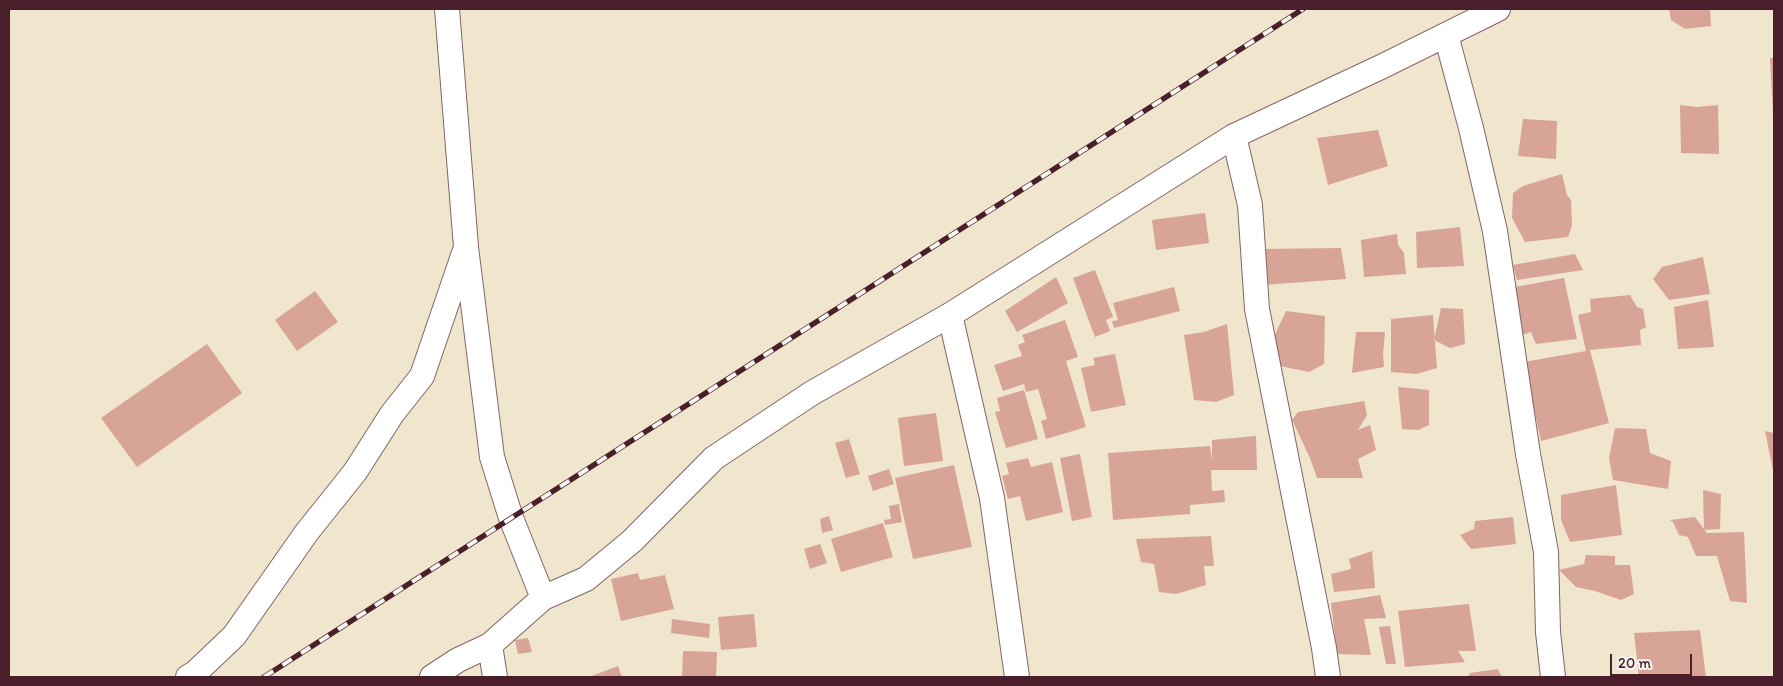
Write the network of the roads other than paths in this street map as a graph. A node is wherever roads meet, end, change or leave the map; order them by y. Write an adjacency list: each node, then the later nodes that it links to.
1 (447, 9): 5 (street)
2 (1498, 9): 3 (street)
3 (1446, 34): 4 (street); 14 (street)
4 (1234, 136): 6 (street); 13 (street)
5 (466, 247): 7 (street); 9 (street)
6 (950, 315): 7 (street); 12 (street)
7 (543, 598): 8 (street)
8 (490, 645): 10 (street); 11 (street)
9 (188, 677)
10 (432, 677)
11 (495, 677)
12 (1017, 677)
13 (1328, 677)
14 (1553, 677)

